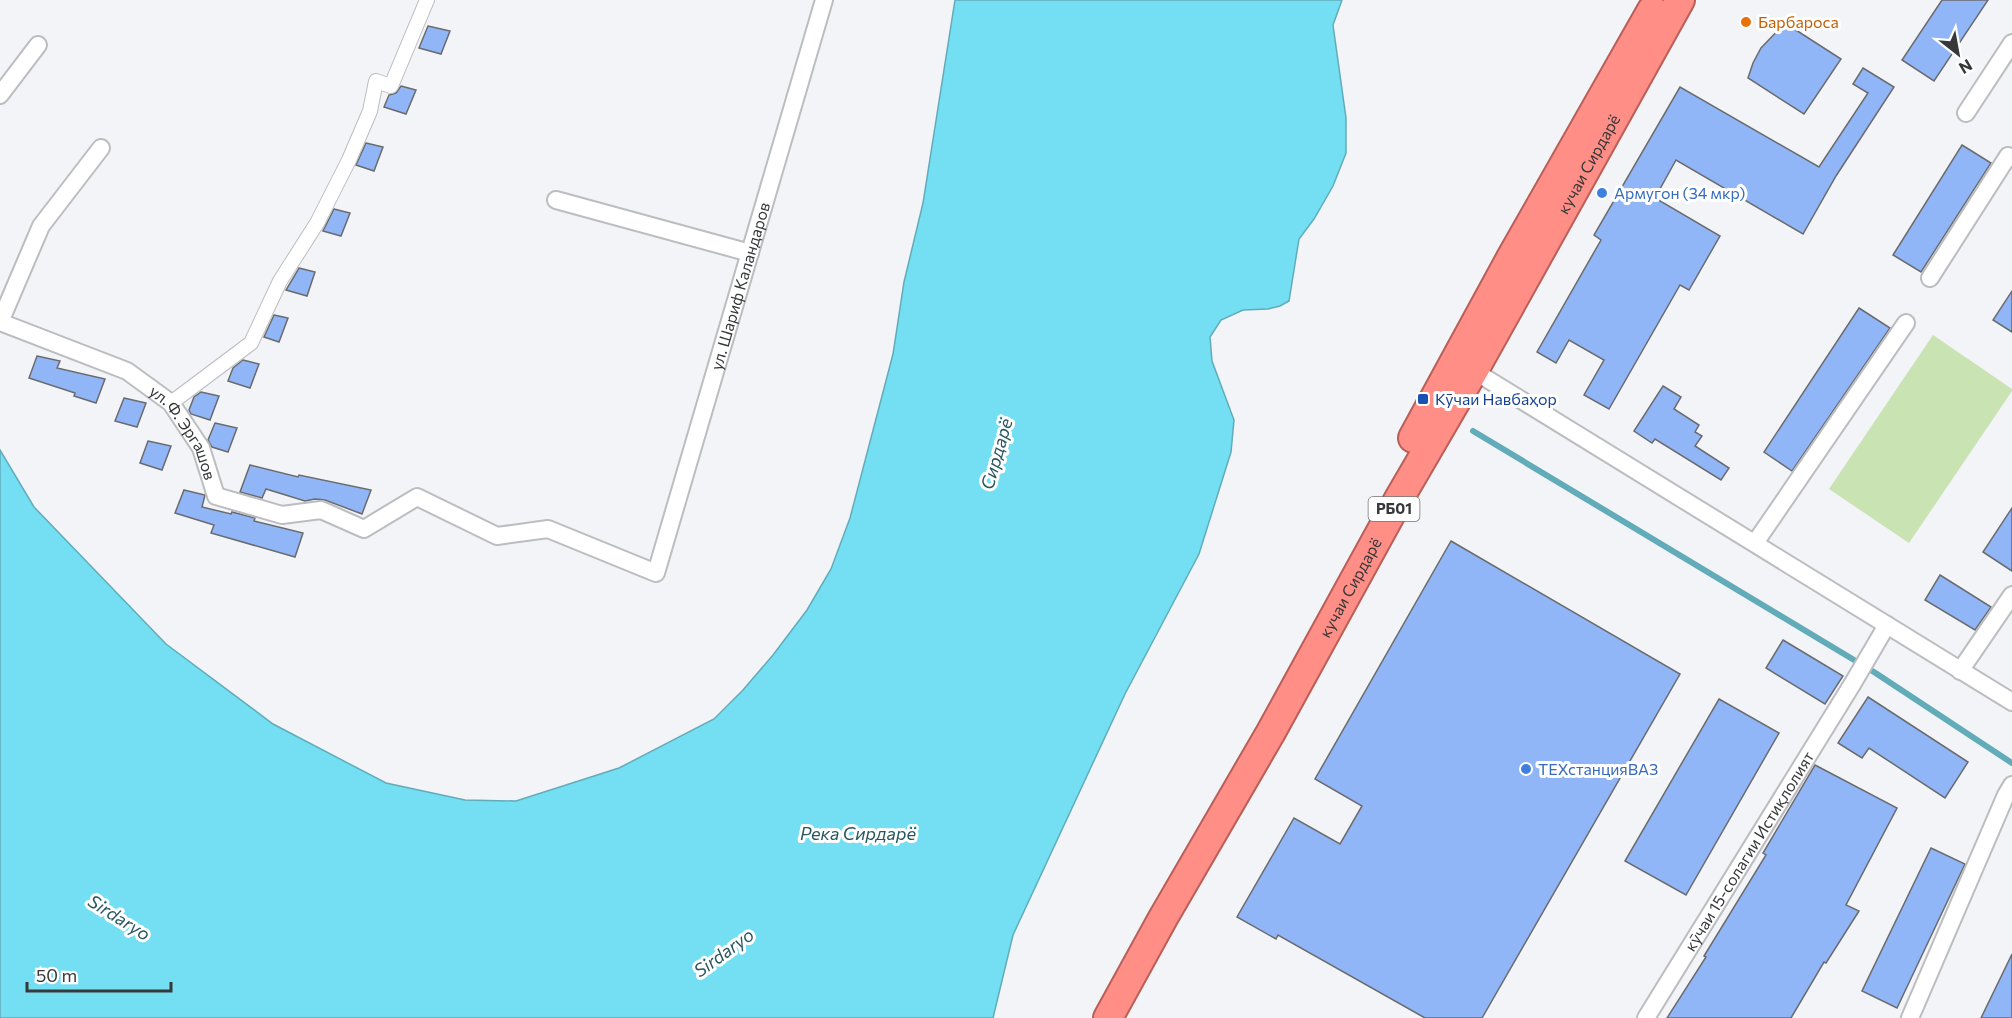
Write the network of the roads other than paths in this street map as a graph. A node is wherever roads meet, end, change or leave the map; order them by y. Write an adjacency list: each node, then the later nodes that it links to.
1 (427, 0): 17 (street)
2 (824, 0): 12 (street, ул. Шариф Каландаров)
3 (1658, 0): 16 (highway, РБ01)
4 (1680, 0): 16 (highway, кучаи Сирдарё / РБ01)
5 (2012, 43): 8 (street)
6 (38, 45): 7 (street)
7 (0, 95)
8 (1966, 114)
9 (101, 148): 14 (street)
10 (2010, 157): 13 (street)
11 (556, 200): 12 (street)
12 (750, 253): 19 (street, ул. Шариф Каландаров)
13 (1930, 278)
14 (0, 322): 17 (street, ул. Ф. Эргашов)
15 (1906, 323): 18 (street)
16 (1464, 365): 18 (street); 25 (highway, РБ01)
17 (171, 403): 19 (street, ул. Ф. Эргашов)
18 (1755, 543): 21 (street)
19 (656, 573)
20 (2012, 595): 22 (street)
21 (1887, 625): 22 (street); 28 (street, кӯчаи 15-солагии Истиқлолият)
22 (1960, 671): 23 (street)
23 (2012, 702)
24 (2010, 794): 29 (street)
25 (1155, 913): 26 (highway, РБ01); 27 (highway, РБ01)
26 (1087, 1018)
27 (1108, 1018)
28 (1646, 1018)
29 (1910, 1018)

